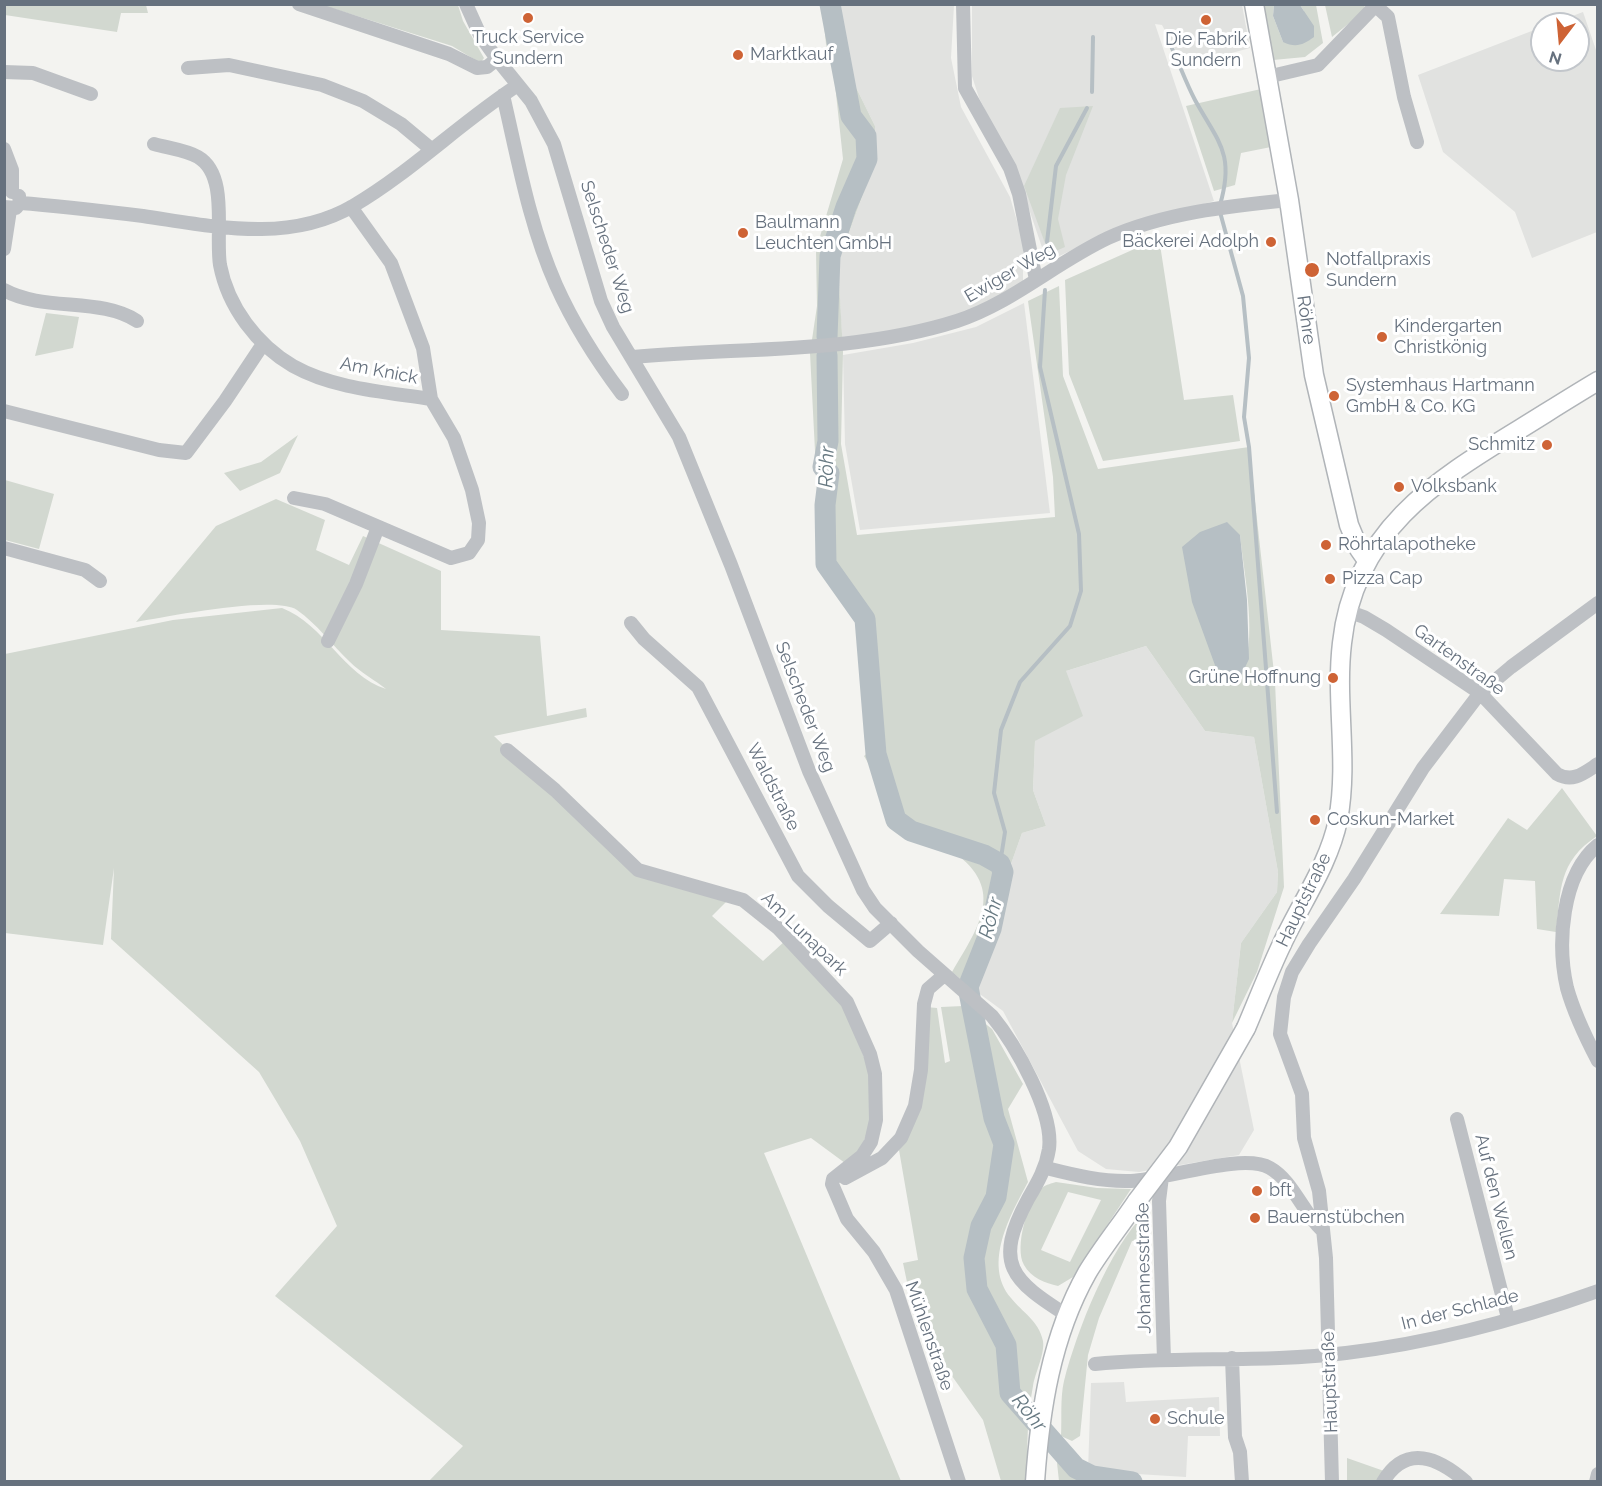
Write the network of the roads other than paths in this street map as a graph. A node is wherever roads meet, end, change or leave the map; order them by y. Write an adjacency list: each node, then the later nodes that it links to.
1 (299, 4): 6 (street)
2 (466, 4): 6 (street, Selscheder Weg)
3 (963, 4): 22 (street)
4 (1254, 4): 9 (main road, Röhre)
5 (1376, 5): 9 (street); 13 (street)
6 (497, 59): 10 (street, Selscheder Weg)
7 (188, 68): 16 (street)
8 (4, 72): 11 (street)
9 (1267, 77): 17 (main road, Röhre)
10 (518, 85): 12 (street); 26 (street, Selscheder Weg)
11 (91, 94)
12 (503, 95): 16 (street); 28 (street)
13 (1418, 142)
14 (154, 144): 20 (street, Am Knick)
15 (4, 148): 18 (street)
16 (431, 149): 19 (street)
17 (1289, 200): 22 (street, Ewiger Weg); 34 (main road, Röhre)
18 (10, 201): 20 (street); 21 (street)
19 (351, 207): 20 (street); 29 (street, Am Knick)
20 (218, 228): 25 (street, Am Knick)
21 (4, 249)
22 (1036, 280): 26 (street, Ewiger Weg)
23 (4, 290): 24 (street)
24 (137, 321)
25 (263, 344): 29 (street, Am Knick); 30 (street)
26 (633, 357): 44 (street, Selscheder Weg)
27 (1598, 381): 34 (main road, Hauptstraße)
28 (622, 394)
29 (431, 399): 32 (street)
30 (4, 411)
31 (294, 498): 32 (street)
32 (378, 527): 39 (street)
33 (4, 548): 35 (street)
34 (1366, 559): 37 (main road, Hauptstraße)
35 (100, 581)
36 (1598, 603): 40 (street, Hauptstraße)
37 (1347, 611): 40 (street, Gartenstraße); 53 (main road, Hauptstraße, bridge)
38 (631, 623): 44 (street, Waldstraße)
39 (328, 641)
40 (1480, 693): 42 (street, Gartenstraße); 51 (street, Hauptstraße)
41 (507, 750): 50 (street, Am Lunapark)
42 (1598, 764)
43 (1598, 845): 46 (street)
44 (891, 923): 45 (street, Selscheder Weg)
45 (943, 976): 48 (street, Selscheder Weg); 50 (street)
46 (1598, 1061)
47 (1457, 1119): 54 (street, Auf den Wellen)
48 (1046, 1168): 49 (street); 53 (street, Selscheder Weg)
49 (1162, 1177): 51 (street); 57 (street, Johannesstraße)
50 (832, 1184): 60 (street, Mühlenstraße)
51 (1322, 1230): 55 (street, Hauptstraße)
52 (1598, 1291): 54 (street, In der Schlade)
53 (1068, 1316): 61 (main road, Hauptstraße)
54 (1508, 1318): 55 (street, In der Schlade)
55 (1329, 1353): 56 (street, Johannesstraße); 63 (street, Hauptstraße)
56 (1232, 1358): 57 (street, Johannesstraße); 62 (street)
57 (1164, 1359): 58 (street, Johannesstraße)
58 (1095, 1364)
59 (1598, 1474): 66 (street)
60 (959, 1482)
61 (1035, 1482)
62 (1242, 1482)
63 (1332, 1482)
64 (1383, 1482): 65 (street)
65 (1466, 1482)
66 (1596, 1482)

